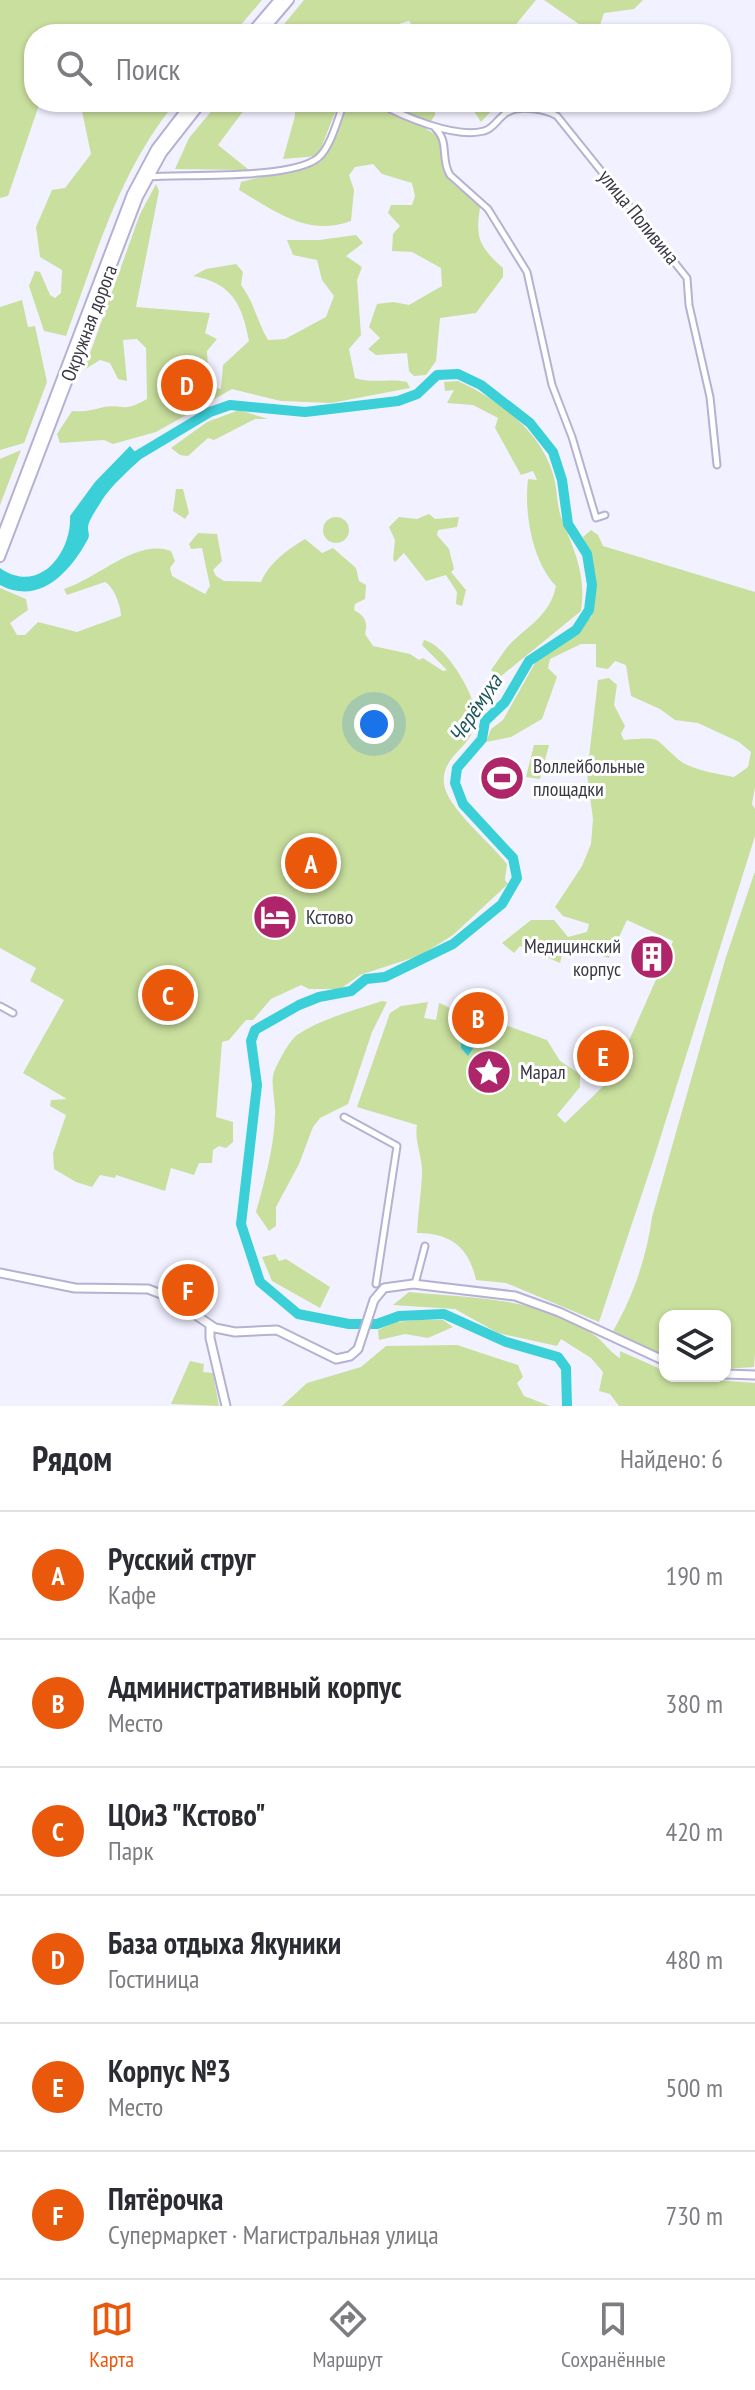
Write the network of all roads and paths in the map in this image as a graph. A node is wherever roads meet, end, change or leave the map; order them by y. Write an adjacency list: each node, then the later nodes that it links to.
1 (279, 0): 3 (main road)
2 (289, 0): 4 (main road)
3 (259, 24)
4 (269, 24)
5 (184, 112): 12 (main road, Окружная дорога)
6 (194, 112): 12 (main road, Окружная дорога)
7 (340, 112): 12 (street)
8 (399, 112): 11 (street)
9 (507, 112): 11 (street, улица Поливина)
10 (550, 112): 13 (street, улица Поливина)
11 (435, 128): 14 (street)
12 (143, 178): 15 (main road, Окружная дорога)
13 (717, 465)
14 (605, 515)
15 (3, 542): 16 (main road, Окружная дорога)
16 (0, 557)
17 (0, 1006): 18 (street)
18 (13, 1013)
19 (344, 1117): 22 (street)
20 (425, 1246): 23 (street)
21 (0, 1273): 24 (main road)
22 (376, 1284)
23 (415, 1284): 24 (main road); 25 (main road)
24 (210, 1327): 28 (main road)
25 (659, 1358)
26 (731, 1374): 27 (main road)
27 (755, 1375)
28 (226, 1406)

